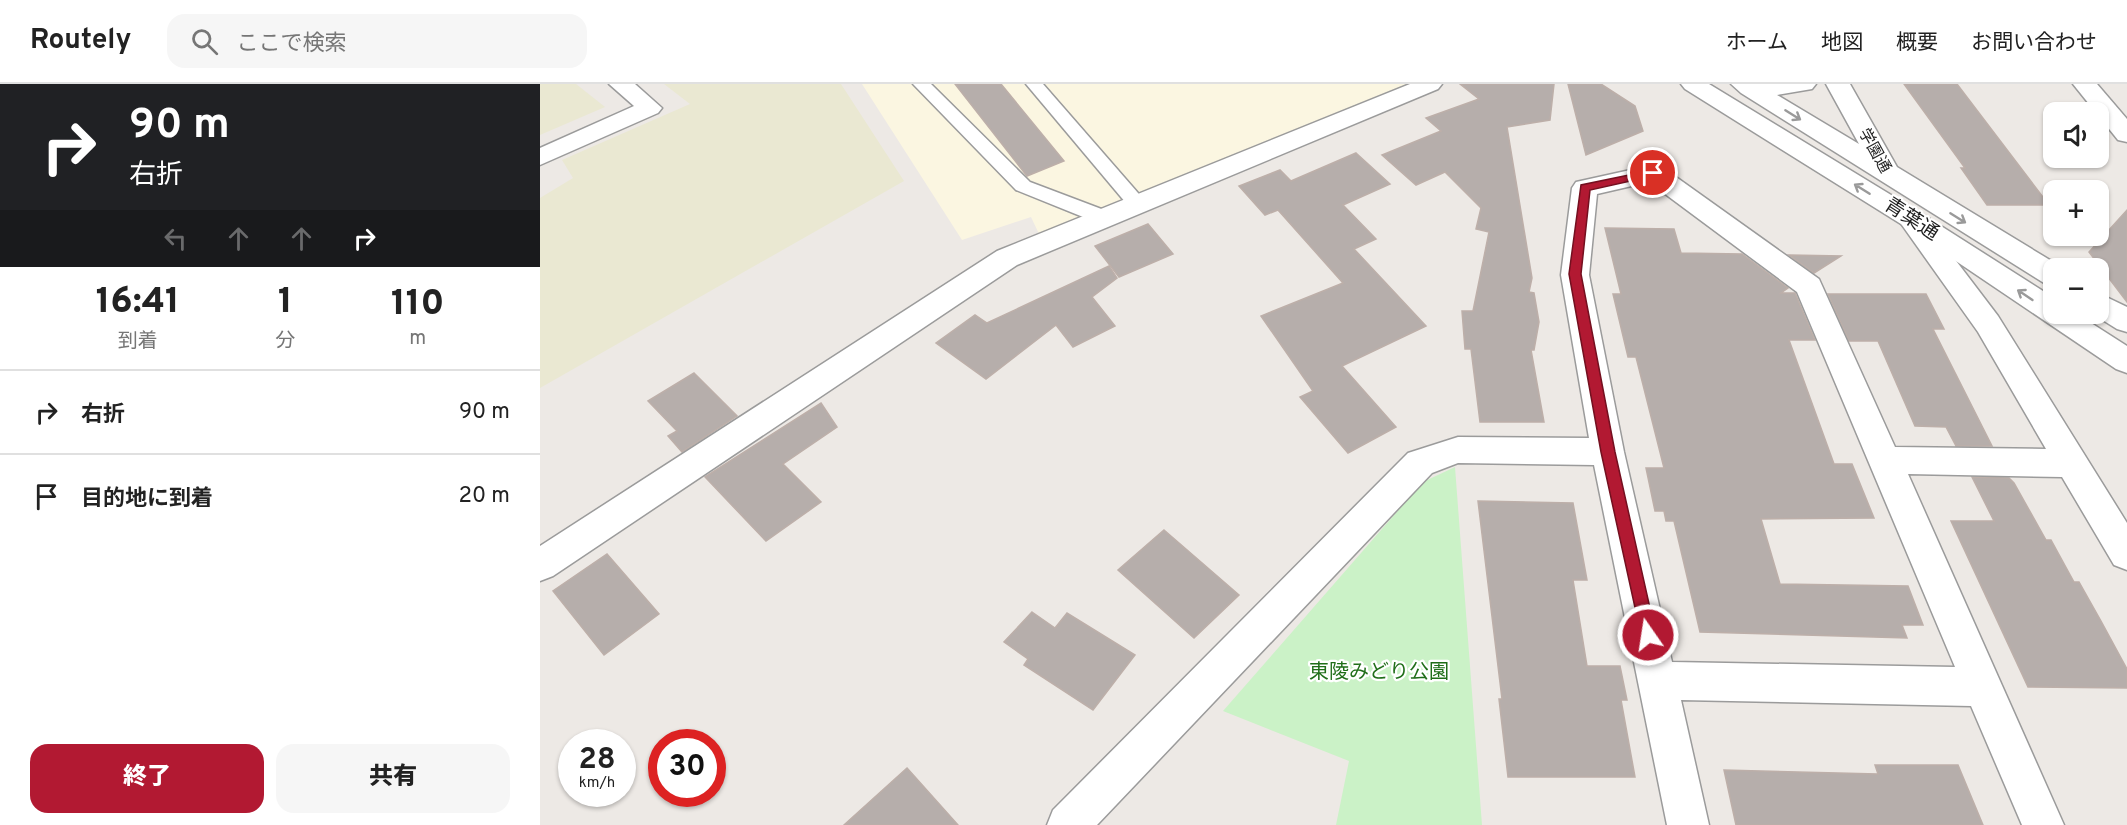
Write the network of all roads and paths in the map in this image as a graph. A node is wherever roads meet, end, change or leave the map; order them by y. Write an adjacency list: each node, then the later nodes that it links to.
1 (621, 84): 11 (street)
2 (921, 84): 14 (lane)
3 (1034, 84): 13 (lane)
4 (1431, 84): 13 (street)
5 (1693, 84): 15 (street, 青葉通, one-way to 5)
6 (1804, 84): 9 (street)
7 (1838, 84): 12 (street, 学園通)
8 (2085, 84): 10 (street)
9 (1746, 86): 12 (street, 青葉通, one-way to 12)
10 (2127, 135)
11 (540, 157)
12 (1887, 174): 15 (street, 学園通); 16 (street, 青葉通, one-way to 16)
13 (1138, 205): 14 (street)
14 (1105, 218): 24 (street)
15 (1910, 218): 19 (street, 青葉通, one-way to 15); 22 (street)
16 (2043, 269)
17 (2109, 310): 18 (street)
18 (2127, 321)
19 (2127, 361)
20 (1608, 452): 21 (street); 25 (street); 27 (street)
21 (1885, 460): 22 (street); 26 (street)
22 (2074, 463): 23 (street)
23 (2127, 554)
24 (540, 565)
25 (1659, 681): 26 (street); 28 (street)
26 (1984, 687): 29 (street)
27 (1068, 825)
28 (1688, 825)
29 (2043, 825)

